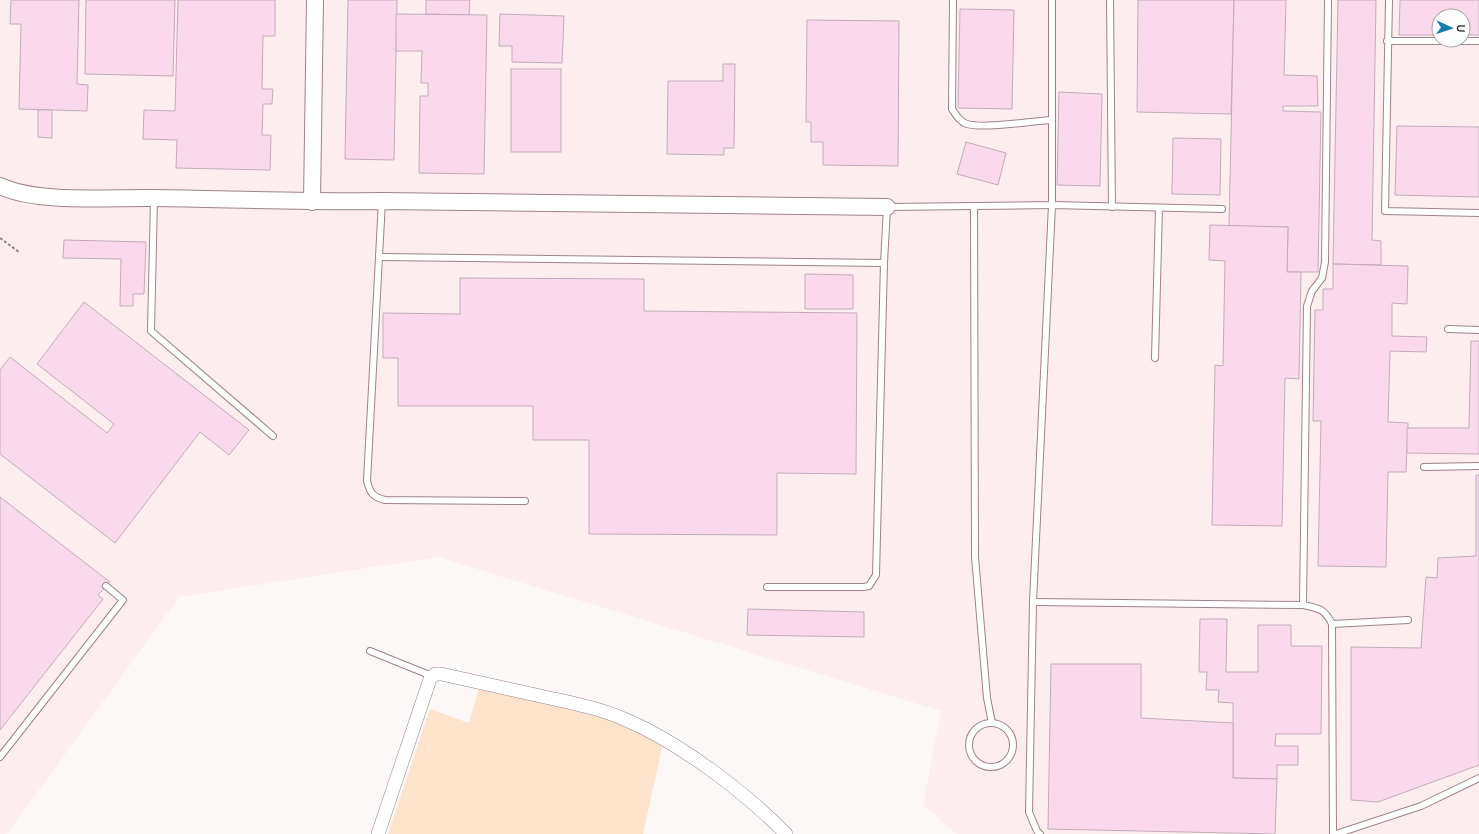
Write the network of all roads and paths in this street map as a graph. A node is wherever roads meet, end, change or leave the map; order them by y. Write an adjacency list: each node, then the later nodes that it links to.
1 (315, 0): 13 (street)
2 (954, 0): 9 (lane)
3 (1052, 0): 9 (lane)
4 (1110, 0): 16 (lane)
5 (1328, 0): 35 (lane)
6 (1389, 0): 7 (lane)
7 (1387, 41): 8 (lane); 20 (lane)
8 (1479, 41)
9 (1052, 120): 14 (lane)
10 (0, 186): 11 (street)
11 (154, 198): 13 (street); 28 (lane)
12 (382, 201): 13 (street); 17 (street); 23 (lane)
13 (312, 202)
14 (1052, 205): 15 (lane); 16 (lane); 34 (lane)
15 (974, 206): 17 (lane); 40 (lane)
16 (1112, 206): 18 (lane)
17 (887, 207): 24 (lane)
18 (1159, 208): 19 (lane); 27 (lane)
19 (1222, 209)
20 (1479, 213)
21 (0, 238): 22 (path)
22 (19, 252)
23 (380, 257): 24 (lane); 31 (lane)
24 (884, 263): 33 (lane)
25 (1448, 329): 26 (lane)
26 (1479, 330)
27 (1155, 358)
28 (273, 436)
29 (1479, 466): 30 (lane)
30 (1424, 467)
31 (525, 501)
32 (106, 586): 41 (lane)
33 (767, 587)
34 (1033, 602): 35 (lane); 45 (lane)
35 (1303, 605): 37 (lane)
36 (1408, 620): 37 (lane)
37 (1332, 624): 46 (lane)
38 (370, 651): 39 (lane)
39 (432, 676): 43 (street); 44 (street)
40 (992, 723): 40 (lane)
41 (0, 757)
42 (1479, 778): 47 (lane)
43 (378, 834)
44 (786, 834)
45 (1040, 834)
46 (1333, 834)
47 (1336, 834)

